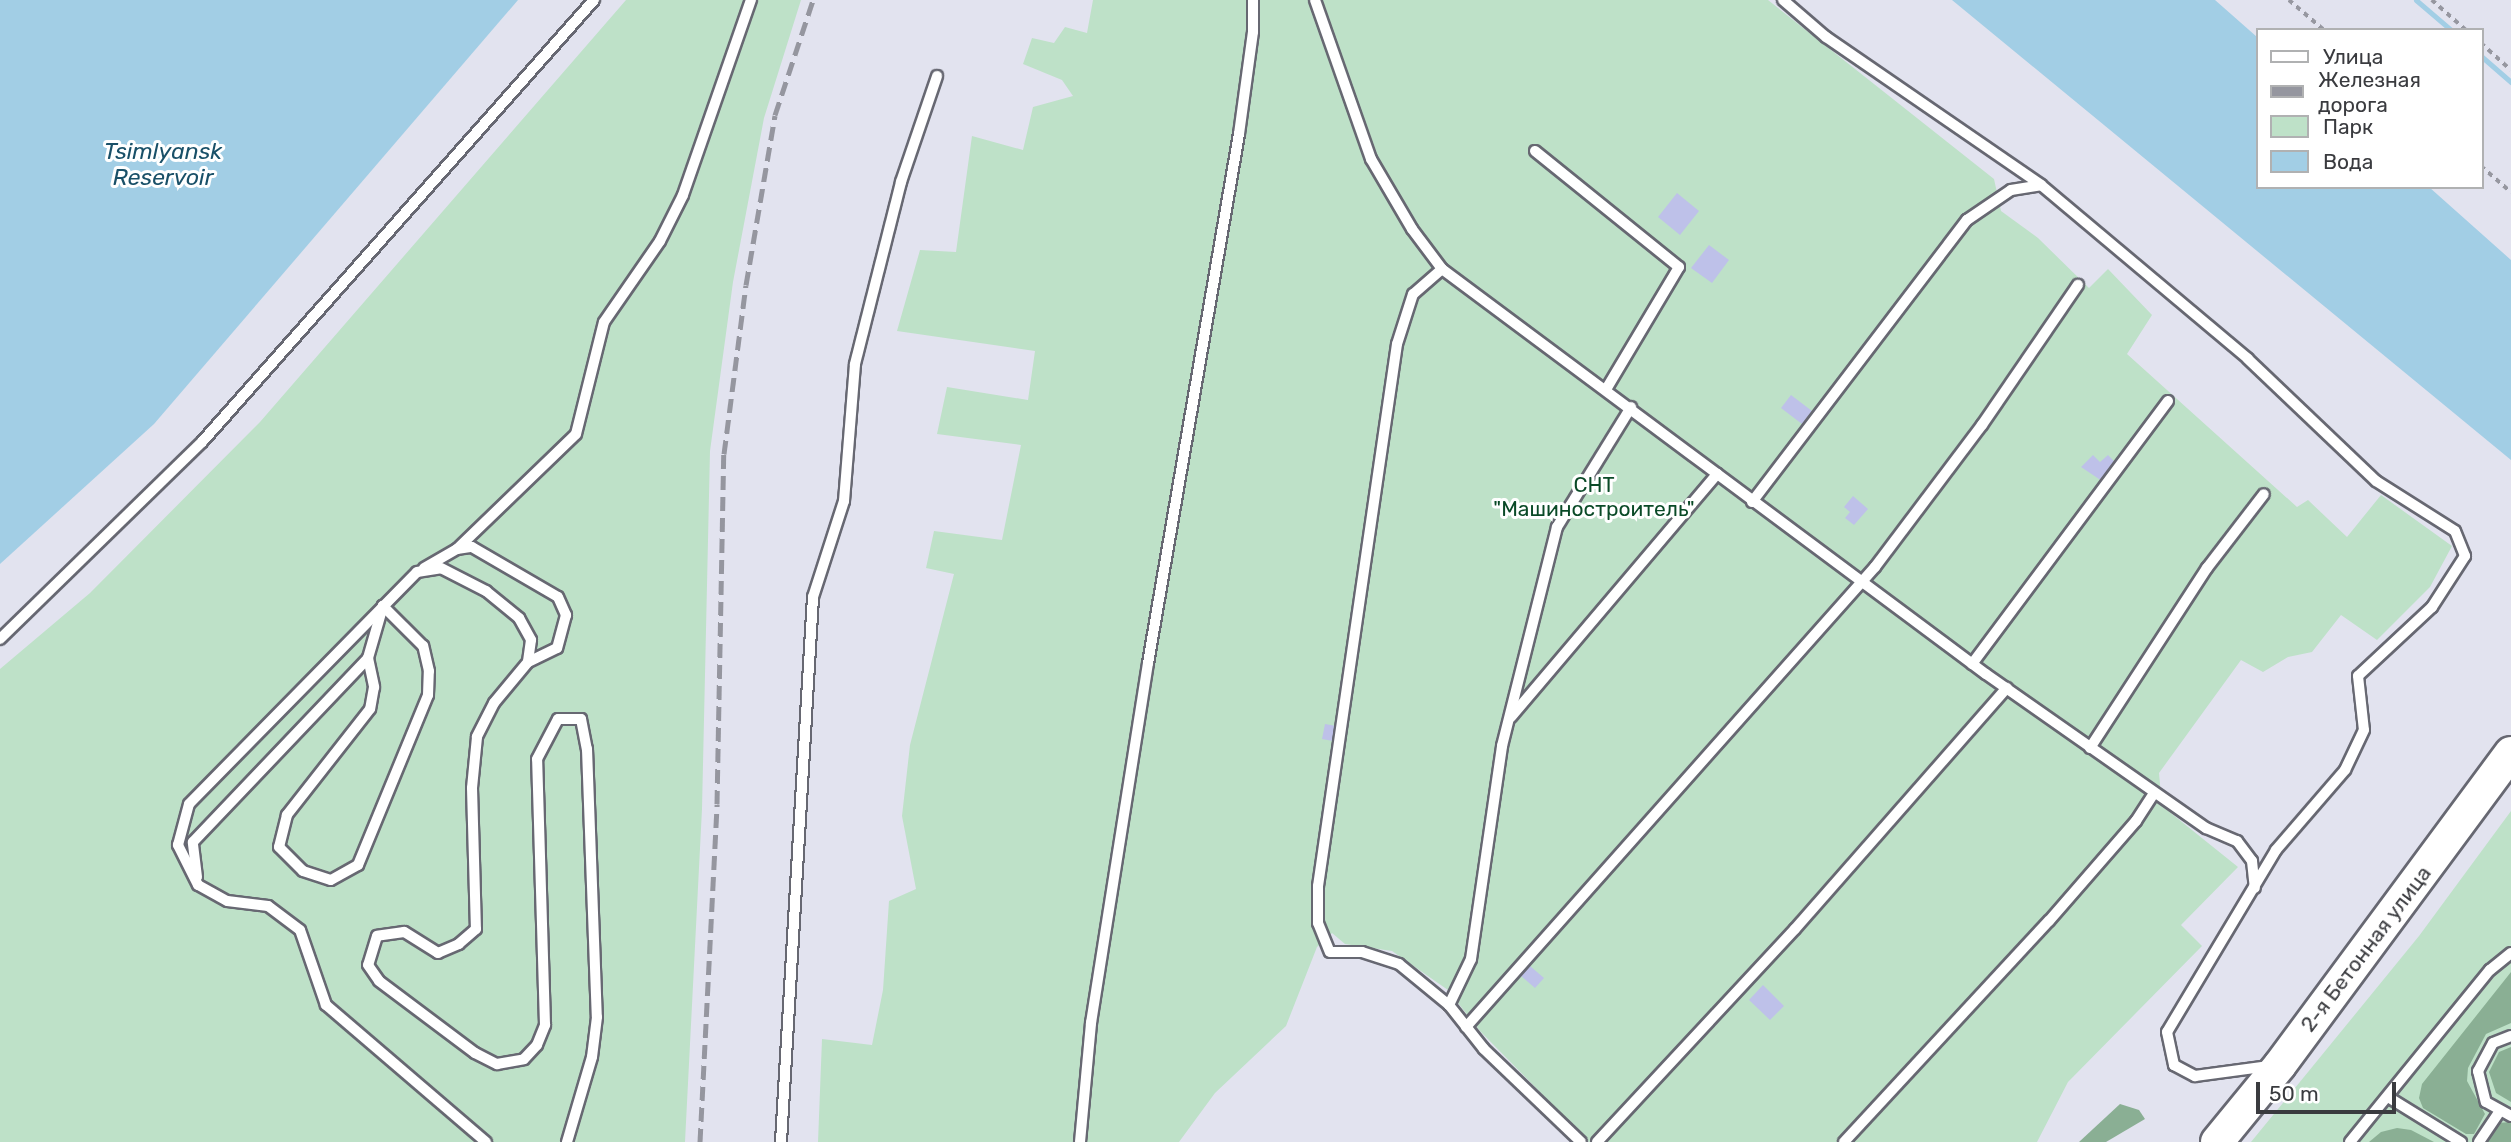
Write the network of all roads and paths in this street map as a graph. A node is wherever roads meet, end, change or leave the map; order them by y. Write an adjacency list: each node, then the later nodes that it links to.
1 (594, 0): 29 (lane)
2 (751, 0): 25 (lane)
3 (1253, 0): 53 (lane)
4 (1315, 0): 17 (lane)
5 (1783, 0): 15 (lane)
6 (2289, 0): 8 (path)
7 (2432, 0): 9 (path)
8 (2322, 28)
9 (2464, 28)
10 (2483, 45): 11 (path)
11 (2511, 70)
12 (937, 76): 52 (lane)
13 (1535, 151): 19 (lane)
14 (2483, 168): 16 (path)
15 (2041, 185): 24 (lane); 39 (lane)
16 (2511, 192)
17 (1443, 269): 19 (lane); 43 (lane)
18 (2078, 285): 27 (lane)
19 (1606, 388): 21 (lane)
20 (2168, 401): 32 (lane)
21 (1631, 407): 22 (lane); 34 (lane)
22 (1717, 474): 24 (lane); 34 (lane)
23 (2264, 494): 35 (lane)
24 (1752, 502): 27 (lane)
25 (457, 549): 26 (lane); 31 (lane)
26 (417, 572): 28 (lane); 31 (lane)
27 (1860, 581): 32 (lane); 44 (lane)
28 (383, 606): 30 (lane); 30 (lane); 38 (lane)
29 (0, 639)
30 (368, 658): 38 (lane)
31 (528, 662): 51 (lane)
32 (1972, 664): 33 (lane)
33 (2007, 688): 35 (lane); 55 (lane)
34 (1509, 718): 43 (lane)
35 (2090, 748): 37 (lane)
36 (2511, 753): 46 (main road, 2-я Бетонная улица)
37 (2154, 793): 39 (lane); 56 (lane)
38 (198, 885): 50 (lane)
39 (2255, 888): 46 (lane)
40 (2511, 947): 42 (lane)
41 (2511, 953): 42 (lane)
42 (2490, 970): 47 (lane)
43 (1449, 1005): 44 (lane)
44 (1466, 1027): 54 (lane)
45 (2511, 1036): 48 (lane)
46 (2280, 1065): 57 (main road, 2-я Бетонная улица)
47 (2388, 1097): 58 (lane); 59 (lane)
48 (2499, 1112): 49 (lane); 60 (lane)
49 (2511, 1116)
50 (486, 1142)
51 (567, 1142)
52 (782, 1142)
53 (1080, 1142)
54 (1581, 1142)
55 (1597, 1142)
56 (1844, 1142)
57 (2217, 1142)
58 (2350, 1142)
59 (2461, 1142)
60 (2479, 1142)

